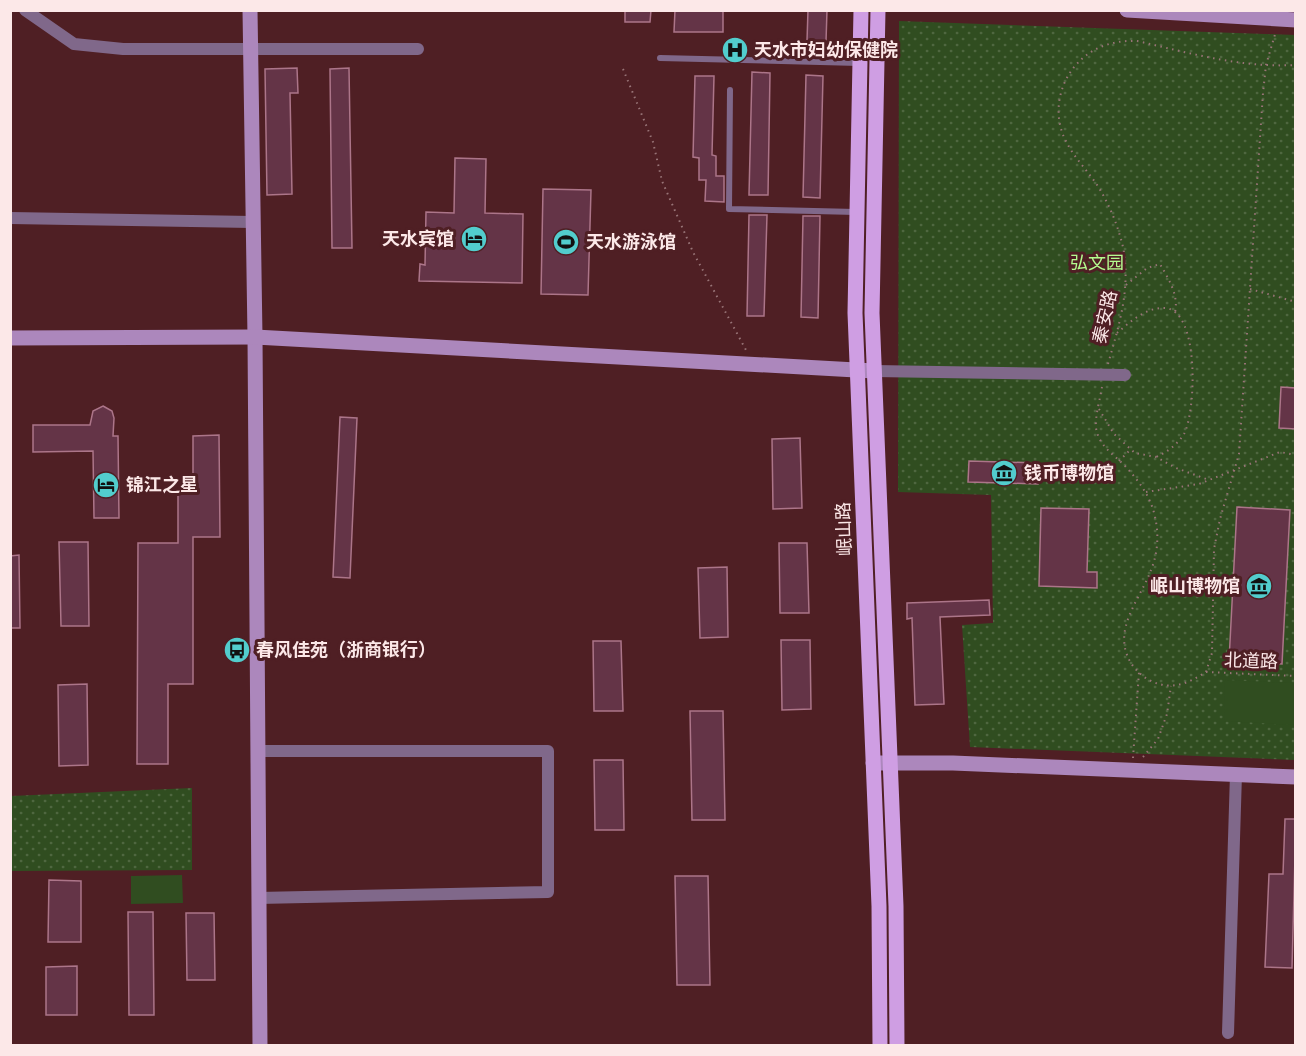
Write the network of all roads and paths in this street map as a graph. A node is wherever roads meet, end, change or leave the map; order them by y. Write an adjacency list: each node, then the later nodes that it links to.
1 (25, 10): 8 (street)
2 (250, 10): 8 (street)
3 (861, 10): 11 (main road, 岷山路)
4 (878, 10): 28 (main road, 岷山路)
5 (1127, 10): 6 (street)
6 (1277, 13): 7 (street); 13 (path)
7 (1296, 20)
8 (250, 48): 9 (street); 18 (street)
9 (418, 49)
10 (660, 58): 11 (lane)
11 (860, 63): 16 (main road, 岷山路)
12 (1296, 65): 13 (path, 秦安路)
13 (1266, 66): 19 (path, 秦安路); 20 (path)
14 (623, 69): 26 (path)
15 (730, 90): 16 (lane)
16 (857, 212): 27 (main road, 岷山路)
17 (10, 218): 18 (street)
18 (252, 222): 25 (street)
19 (1126, 285): 22 (path); 23 (path, 秦安路)
20 (1250, 289): 21 (path); 36 (path)
21 (1296, 302)
22 (1175, 312): 23 (path); 34 (path)
23 (1117, 333): 29 (path, 秦安路)
24 (10, 338): 25 (street)
25 (255, 338): 26 (street); 43 (street)
26 (754, 365): 27 (street)
27 (857, 371): 28 (street); 45 (main road, 岷山路)
28 (874, 371): 29 (street); 44 (main road, 岷山路)
29 (1104, 375): 30 (street); 31 (path, 秦安路)
30 (1125, 375)
31 (1099, 409): 32 (path); 35 (path, 秦安路)
32 (1131, 449): 34 (path); 35 (path)
33 (1296, 455): 36 (path)
34 (1156, 457): 37 (path)
35 (1119, 461): 38 (path, 秦安路)
36 (1236, 470): 37 (path); 40 (path)
37 (1209, 480): 38 (path)
38 (1146, 492): 39 (path, 秦安路)
39 (1139, 672): 42 (path); 46 (path)
40 (1206, 672): 41 (path, 北道路); 42 (path)
41 (1296, 676)
42 (1171, 686): 46 (path)
43 (258, 751): 49 (street); 49 (street)
44 (890, 762): 45 (street); 46 (street); 53 (main road, 岷山路)
45 (873, 763): 52 (main road, 岷山路)
46 (1133, 770): 47 (street)
47 (1236, 774): 48 (street); 50 (street)
48 (1296, 777)
49 (258, 898): 51 (street)
50 (1228, 1033)
51 (260, 1046)
52 (880, 1046)
53 (897, 1046)

